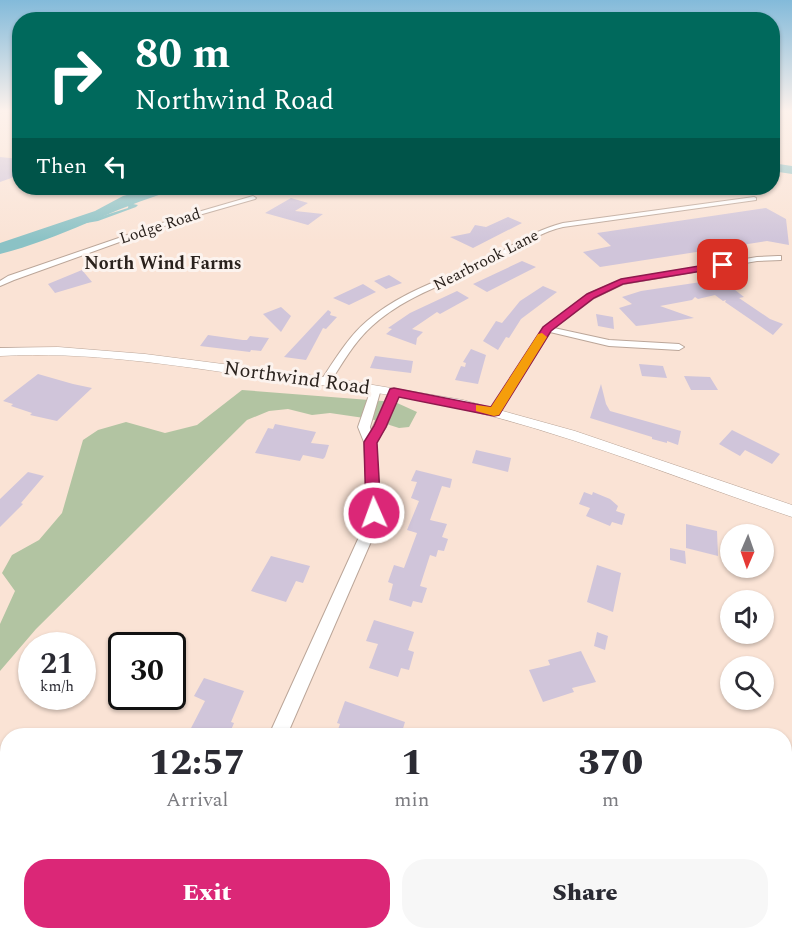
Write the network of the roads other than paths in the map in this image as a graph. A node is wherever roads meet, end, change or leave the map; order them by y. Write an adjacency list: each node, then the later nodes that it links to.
1 (254, 198): 4 (street, Lodge Road)
2 (754, 199): 8 (street, Nearbrook Lane)
3 (778, 258): 5 (street)
4 (0, 284)
5 (547, 329): 6 (street); 11 (street)
6 (679, 347)
7 (0, 352): 8 (street, Northwind Road)
8 (325, 382): 9 (street, Northwind Road)
9 (376, 389): 10 (street, Northwind Road); 12 (street)
10 (394, 392): 11 (street, Northwind Road); 12 (street)
11 (494, 412): 13 (street, Northwind Road)
12 (370, 442): 14 (street)
13 (792, 511)
14 (281, 728)

